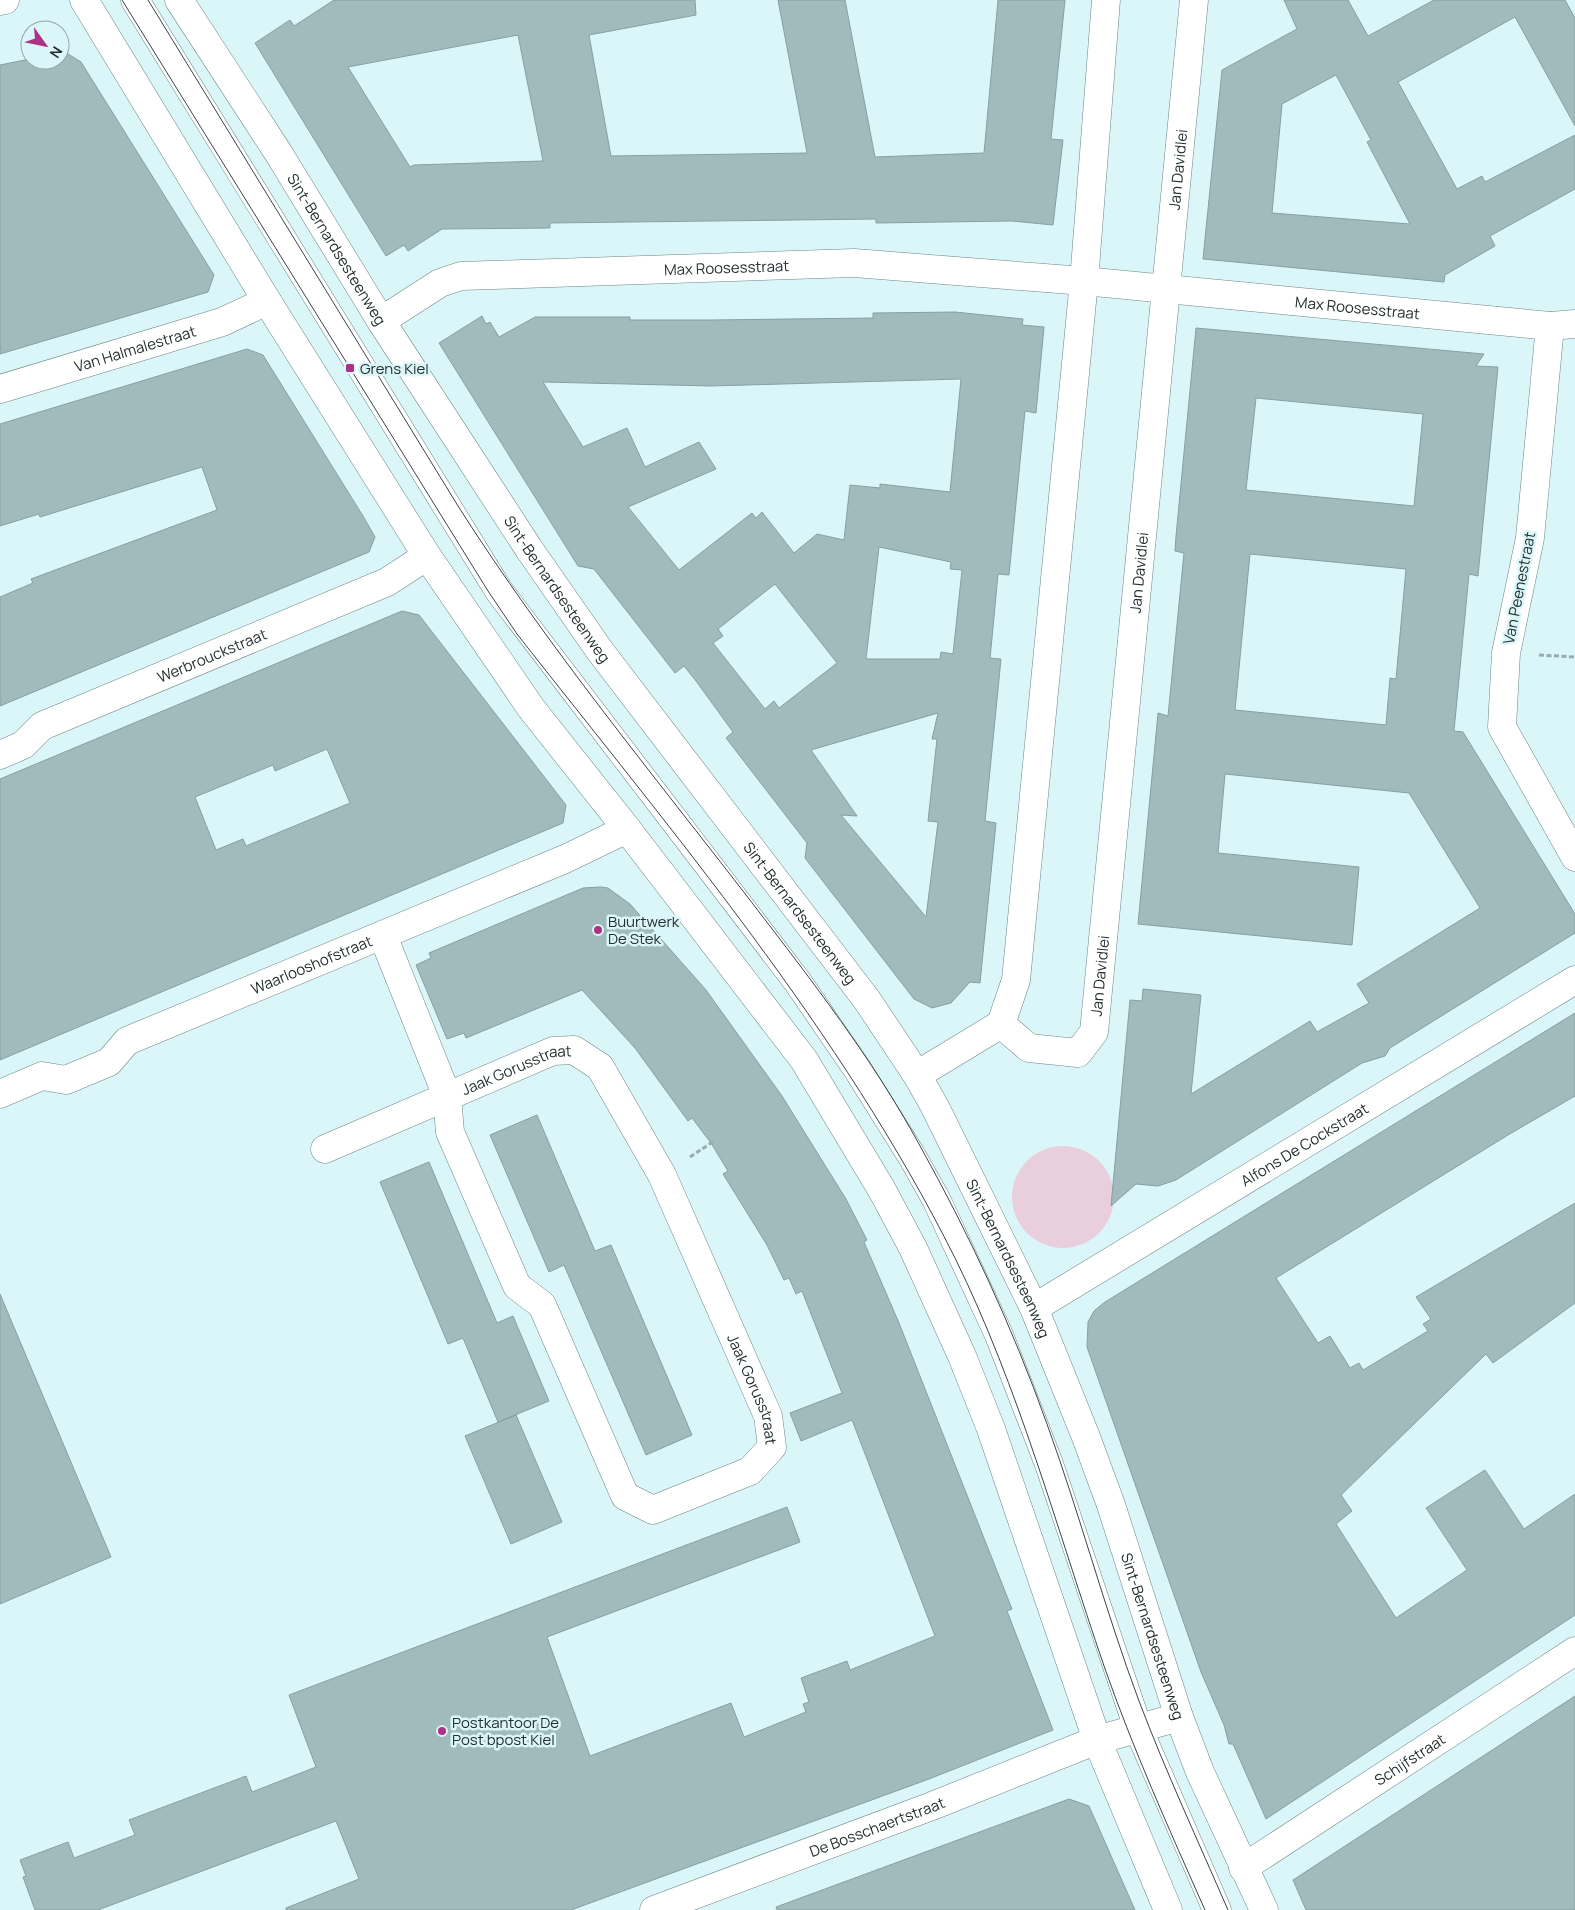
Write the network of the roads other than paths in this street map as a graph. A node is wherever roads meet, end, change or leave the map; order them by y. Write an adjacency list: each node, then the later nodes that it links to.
1 (5, 0): 7 (street)
2 (84, 0): 10 (street)
3 (135, 0): 28 (street)
4 (179, 0): 11 (street, Sint-Bernardsesteenweg)
5 (1106, 0): 8 (street)
6 (1194, 0): 9 (street, Jan Davidlei)
7 (0, 1)
8 (1084, 281): 9 (street, Max Roosesstraat); 11 (street, Max Roosesstraat); 20 (street)
9 (1165, 289): 12 (street, Max Roosesstraat); 20 (street, Jan Davidlei)
10 (267, 301): 13 (street, Van Halmalestraat); 14 (street)
11 (381, 321): 21 (street, Sint-Bernardsesteenweg)
12 (1562, 325): 17 (street, Van Peenestraat)
13 (0, 389)
14 (427, 556): 15 (street, Werbrouckstraat); 16 (street)
15 (0, 755)
16 (627, 829): 18 (street, Waarlooshofstraat); 29 (street)
17 (1575, 857)
18 (383, 936): 22 (street, Waarlooshofstraat); 23 (street, Jaak Gorusstraat)
19 (1575, 980): 25 (street, Alfons De Cockstraat)
20 (1000, 1024): 21 (street)
21 (916, 1075): 25 (street, Sint-Bernardsesteenweg)
22 (0, 1094)
23 (447, 1096): 23 (street, Jaak Gorusstraat); 24 (street, Jaak Gorusstraat)
24 (325, 1149)
25 (1034, 1308): 27 (street, Sint-Bernardsesteenweg)
26 (1575, 1651): 30 (street, Schijfstraat)
27 (1179, 1717): 28 (street, De Bosschaertstraat); 30 (street, Sint-Bernardsesteenweg)
28 (1138, 1728): 29 (street, De Bosschaertstraat); 33 (street)
29 (1097, 1740): 31 (street, De Bosschaertstraat); 32 (street)
30 (1243, 1868): 34 (street, Sint-Bernardsesteenweg)
31 (671, 1907)
32 (1168, 1910)
33 (1217, 1910)
34 (1264, 1910)

